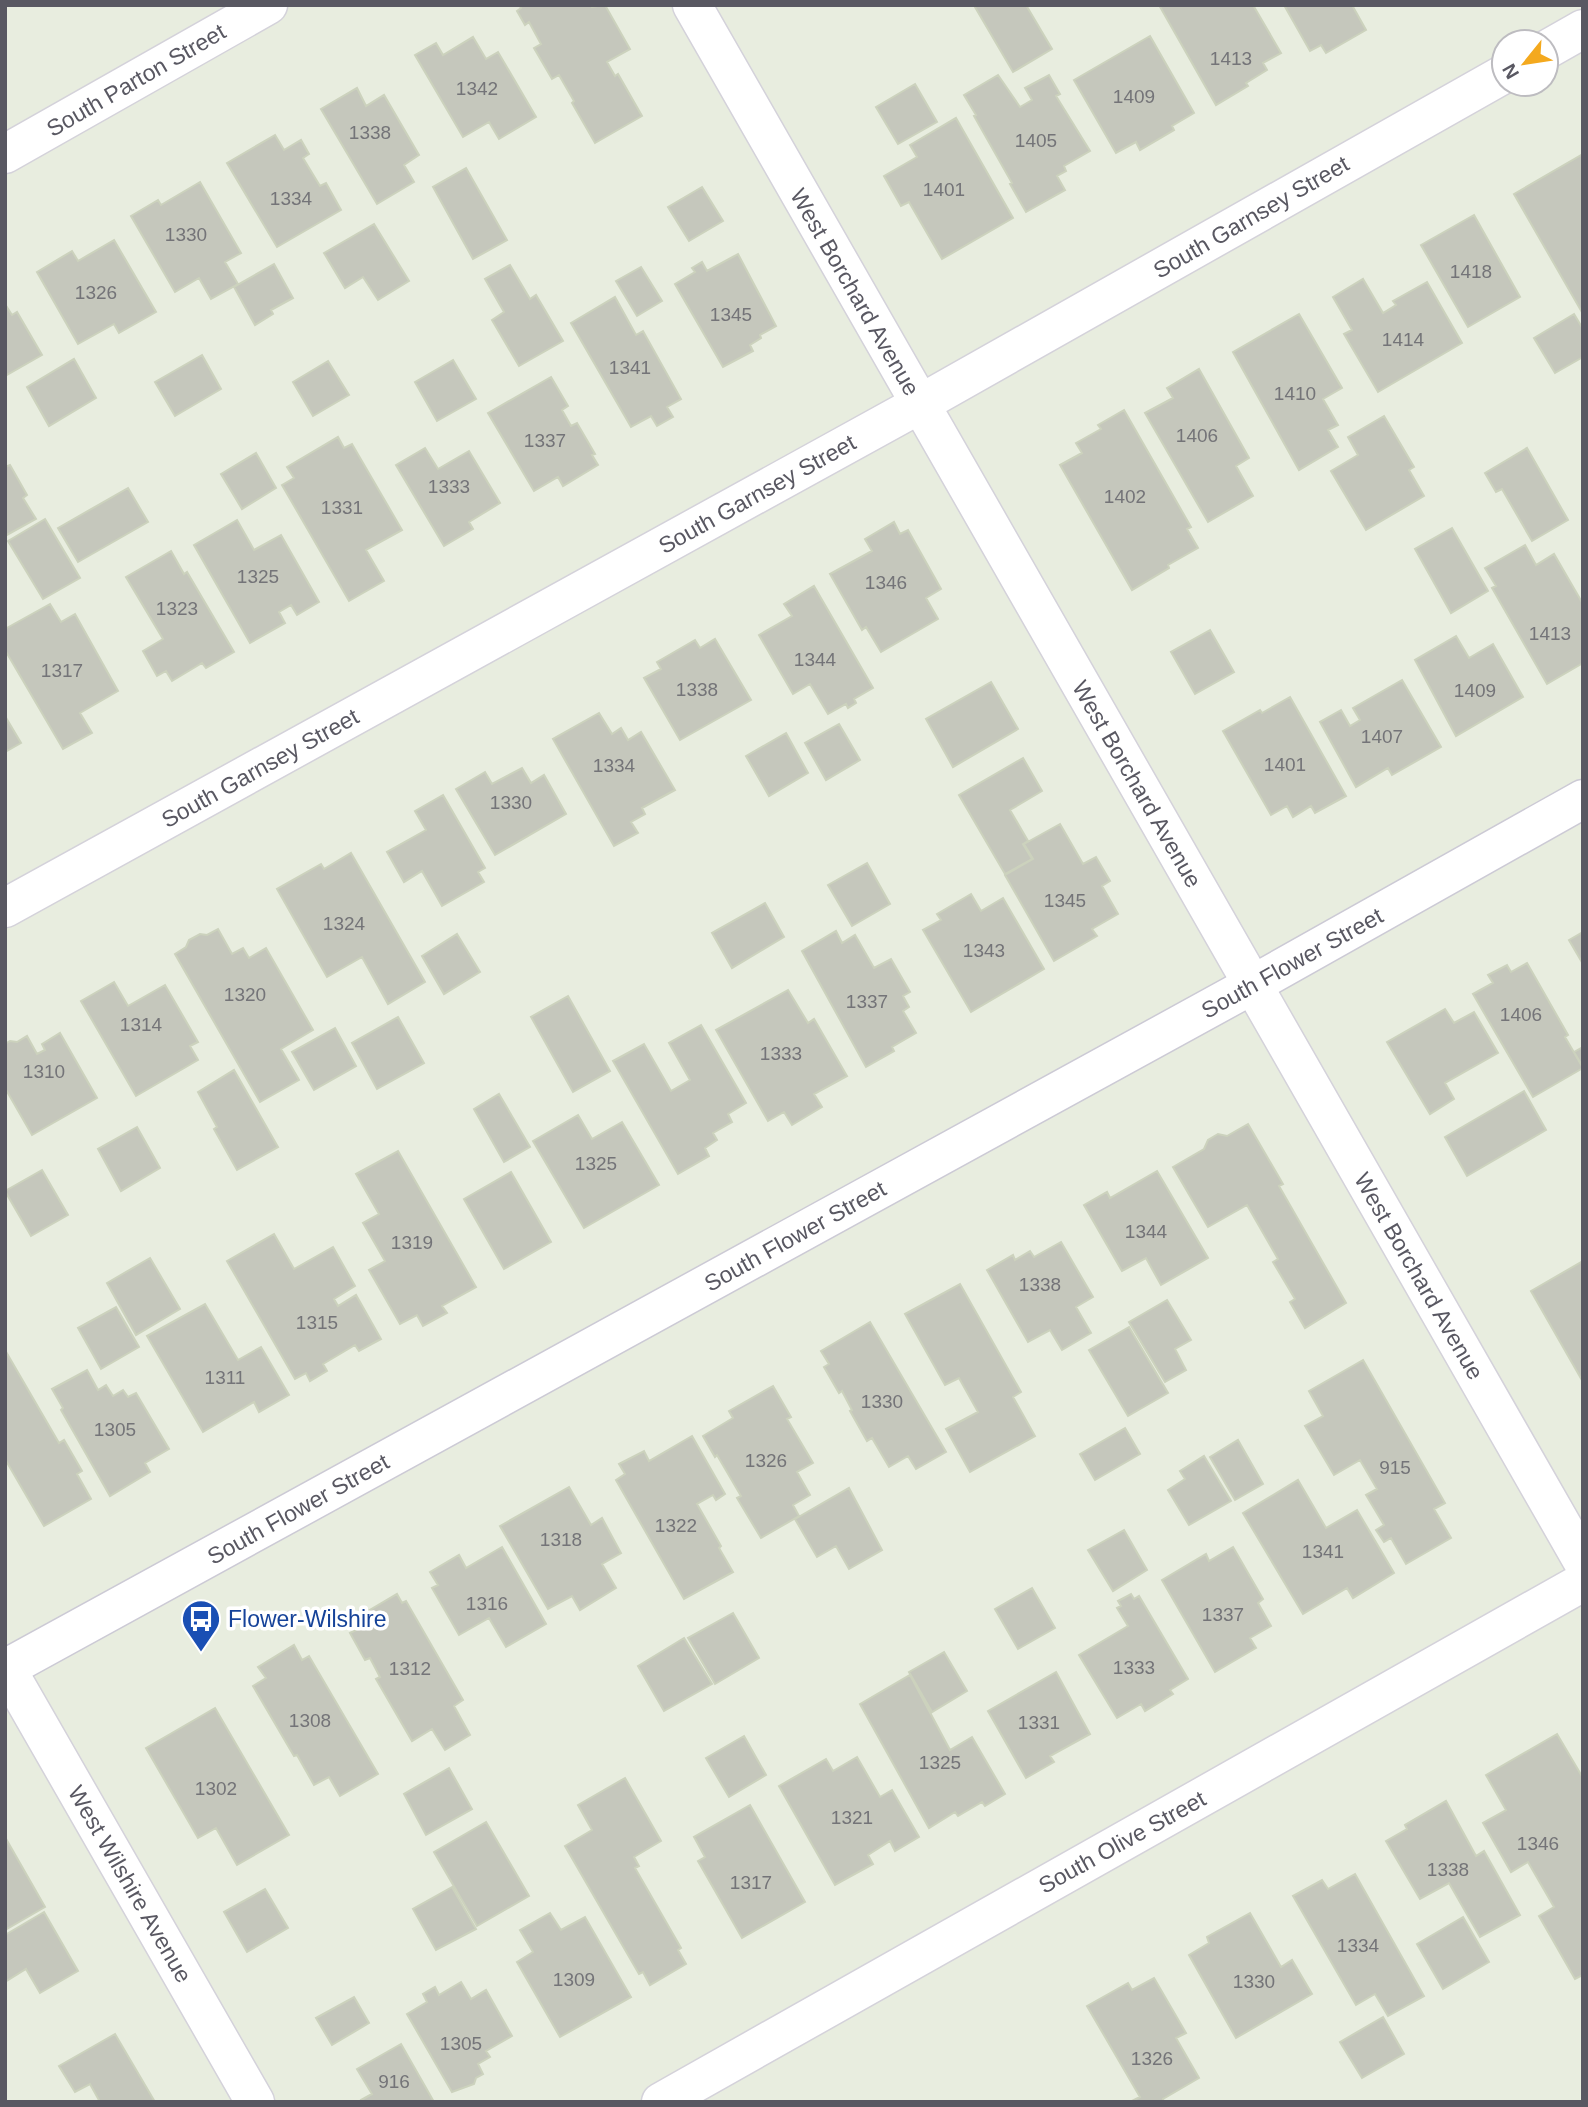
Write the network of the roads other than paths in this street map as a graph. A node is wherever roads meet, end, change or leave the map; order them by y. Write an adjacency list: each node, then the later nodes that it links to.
1 (268, 5): 6 (street, South Parton Street)
2 (692, 5): 7 (street, West Borchard Avenue)
3 (1583, 29): 4 (street)
4 (1560, 42)
5 (1490, 82): 7 (street, South Garnsey Street)
6 (5, 154)
7 (920, 404): 9 (street, South Garnsey Street); 10 (street, West Borchard Avenue)
8 (1583, 799): 10 (street, South Flower Street)
9 (5, 908)
10 (1252, 985): 11 (street, West Borchard Avenue); 13 (street, South Flower Street)
11 (1583, 1562)
12 (1583, 1582): 15 (street, South Olive Street)
13 (6, 1668): 14 (street, West Wilshire Avenue)
14 (255, 2102)
15 (661, 2102)

